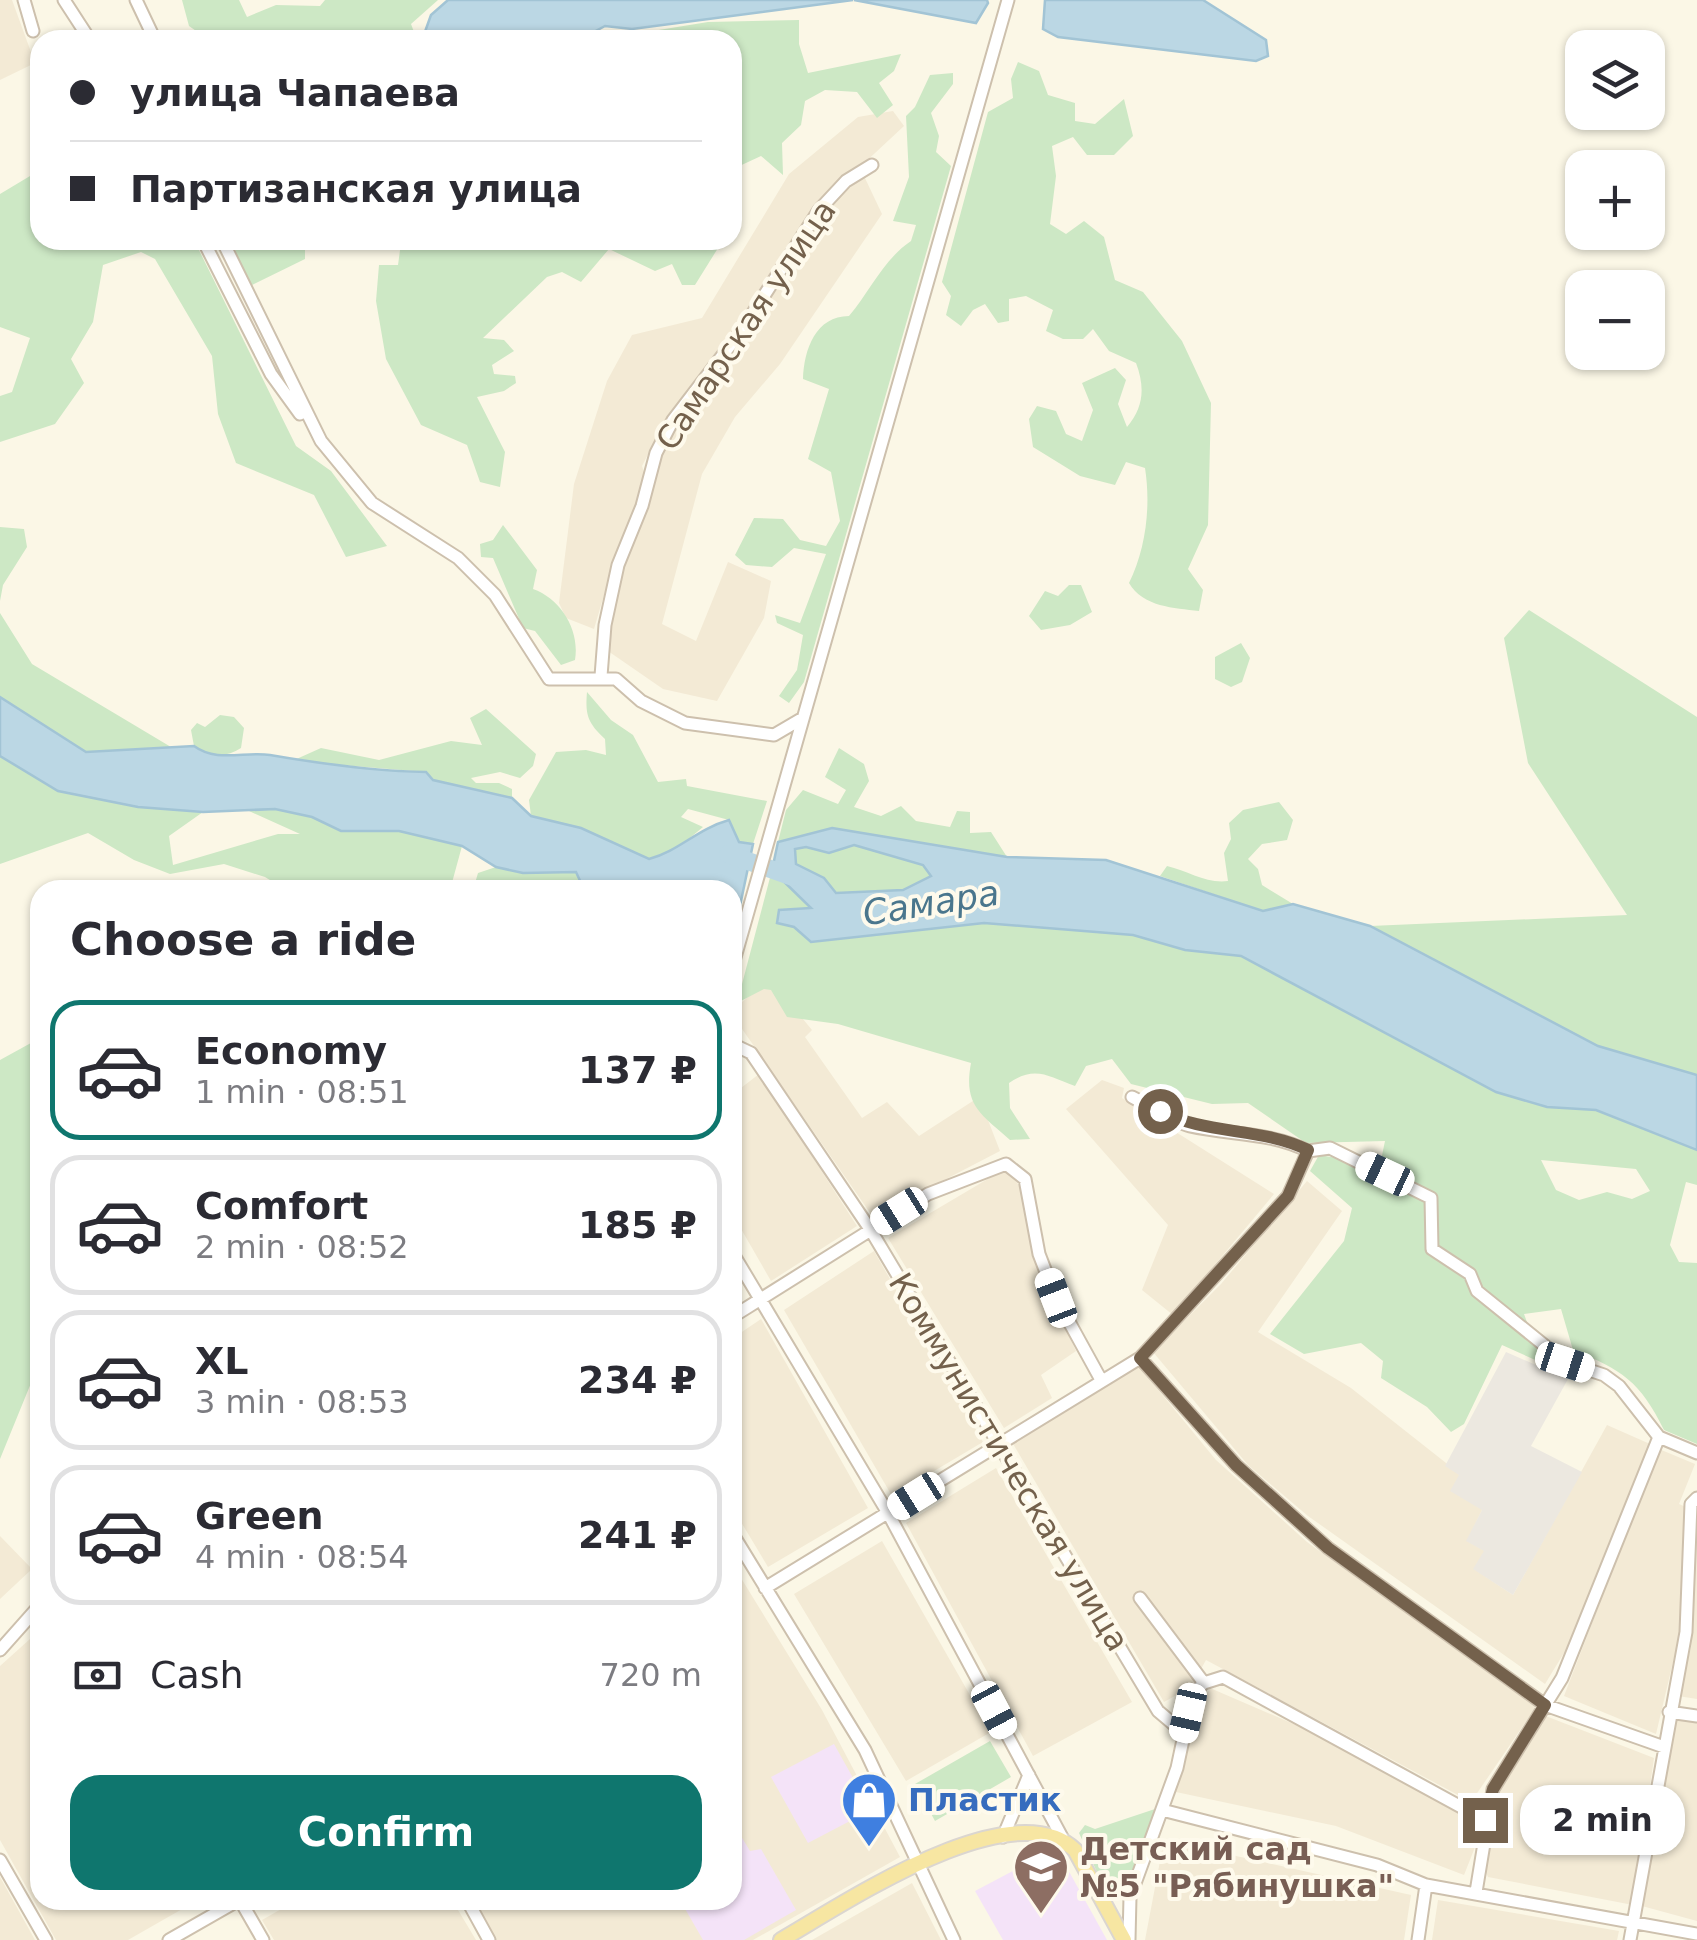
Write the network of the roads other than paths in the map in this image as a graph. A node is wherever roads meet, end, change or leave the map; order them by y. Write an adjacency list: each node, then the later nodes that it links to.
1 (24, 0): 5 (street)
2 (64, 0): 6 (street)
3 (136, 0): 7 (street)
4 (1008, 0): 13 (street)
5 (33, 30)
6 (84, 30)
7 (150, 30)
8 (872, 164): 12 (street, Самарская улица)
9 (209, 250): 11 (street)
10 (227, 250): 11 (street)
11 (321, 441): 12 (street)
12 (602, 676): 13 (street)
13 (803, 718): 14 (street)
14 (742, 933)
15 (742, 1048): 18 (street, Коммунистическая улица)
16 (1132, 1097): 17 (street)
17 (1308, 1150): 22 (street); 24 (street)
18 (870, 1228): 20 (street); 23 (street); 25 (street, Коммунистическая улица)
19 (742, 1268): 20 (street)
20 (760, 1298): 21 (street); 28 (street)
21 (742, 1310)
22 (1140, 1358): 23 (street); 35 (street)
23 (1100, 1378): 25 (street)
24 (1660, 1436): 26 (street); 35 (street)
25 (998, 1445): 28 (street); 38 (street, Коммунистическая улица)
26 (1697, 1453)
27 (1697, 1498): 36 (street)
28 (888, 1513): 30 (street); 40 (street)
29 (742, 1550): 30 (street)
30 (765, 1588): 46 (street)
31 (1140, 1598): 34 (street)
32 (30, 1616): 33 (street)
33 (0, 1650)
34 (1204, 1683): 38 (street); 42 (street)
35 (1545, 1705): 39 (street); 42 (street)
36 (1668, 1712): 37 (street); 39 (street)
37 (1697, 1716)
38 (1184, 1733): 41 (street)
39 (1664, 1746): 52 (street)
40 (1028, 1775): 43 (street); 44 (street)
41 (1162, 1810): 47 (street); 60 (street)
42 (1485, 1820): 48 (street)
43 (1003, 1836): 44 (main road); 46 (main road)
44 (1063, 1839): 60 (main road)
45 (0, 1860): 54 (street)
46 (918, 1862): 58 (main road); 59 (street)
47 (1426, 1884): 48 (street); 61 (street)
48 (1476, 1892): 52 (street)
49 (222, 1910): 55 (street)
50 (246, 1910): 56 (street)
51 (473, 1910): 57 (street)
52 (1636, 1921): 53 (street); 62 (street)
53 (1697, 1934)
54 (46, 1940)
55 (168, 1940)
56 (263, 1940)
57 (490, 1940)
58 (781, 1940)
59 (954, 1940)
60 (1127, 1940)
61 (1418, 1940)
62 (1630, 1940)

